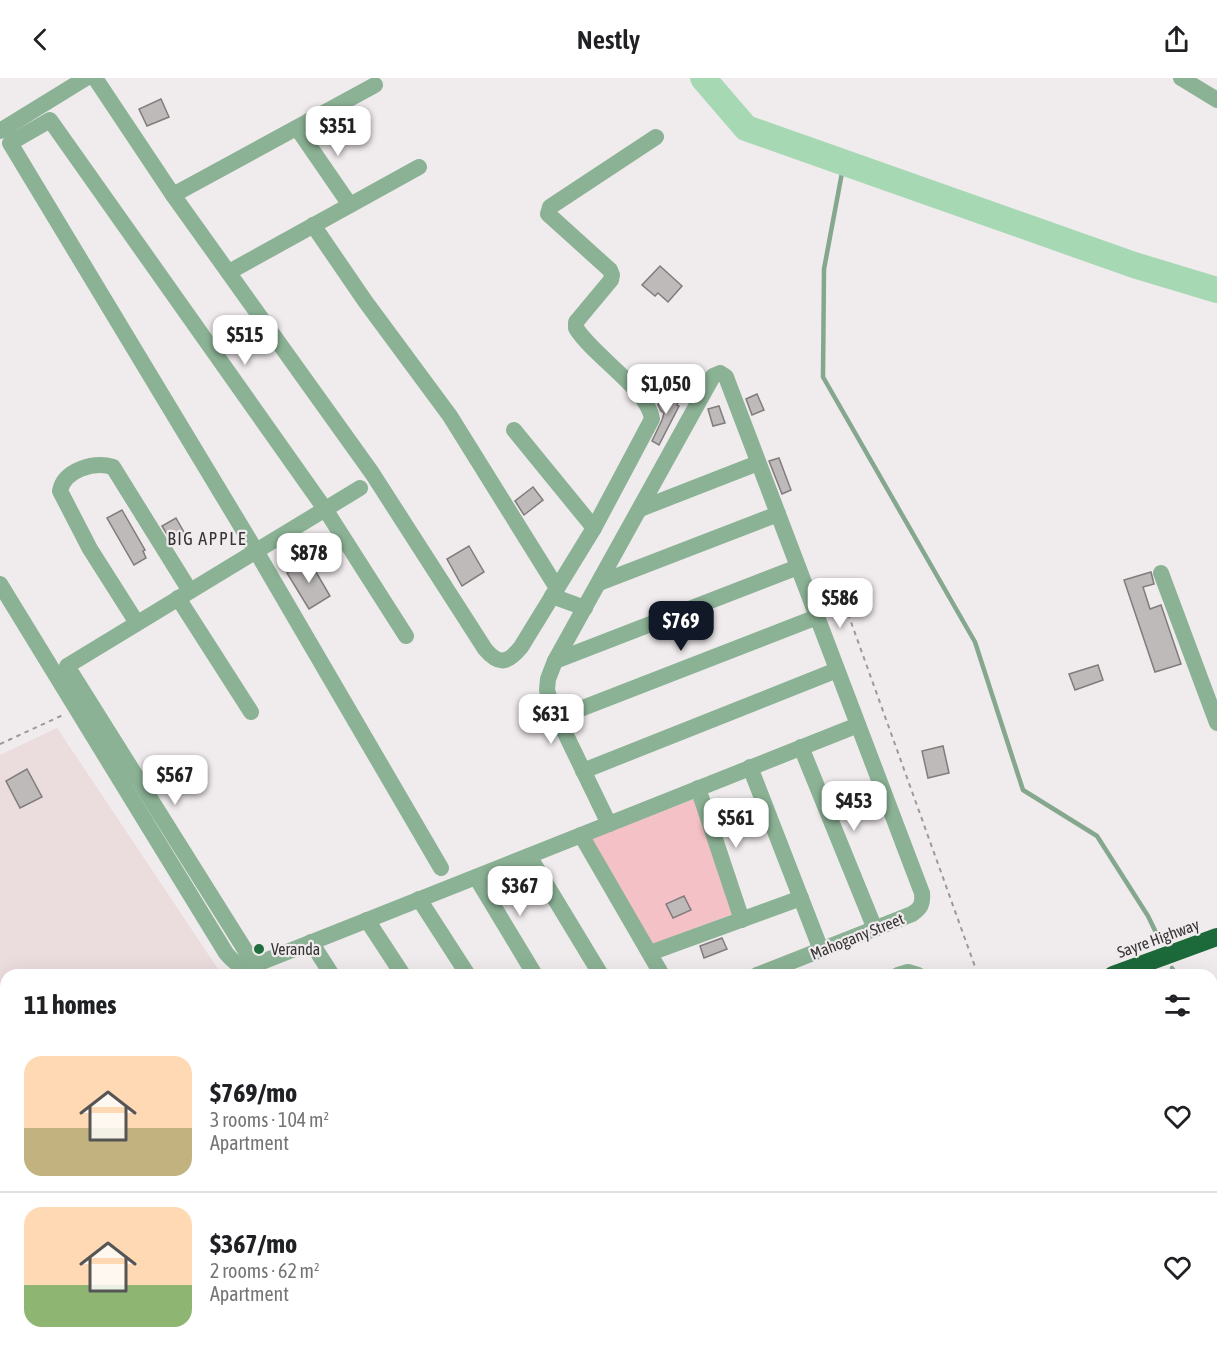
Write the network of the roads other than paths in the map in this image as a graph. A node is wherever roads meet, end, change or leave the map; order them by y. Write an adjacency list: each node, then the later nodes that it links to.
1 (86, 78): 7 (street)
2 (95, 78): 10 (street)
3 (1181, 78): 5 (street)
4 (375, 85): 6 (street)
5 (1217, 100)
6 (297, 128): 10 (street); 11 (street)
7 (0, 131)
8 (656, 137): 20 (street)
9 (419, 167): 11 (street)
10 (173, 195): 13 (street)
11 (350, 206): 12 (street)
12 (313, 225): 13 (street); 26 (street)
13 (229, 272): 26 (street)
14 (514, 430): 20 (street)
15 (758, 463): 18 (street); 18 (street); 19 (street)
16 (360, 488): 17 (street)
17 (325, 509): 21 (street); 21 (street); 31 (street)
18 (640, 509): 24 (street)
19 (778, 514): 22 (street); 24 (street)
20 (594, 528): 26 (street)
21 (256, 551): 27 (street); 45 (street)
22 (798, 567): 29 (street); 32 (street)
23 (1161, 573): 36 (street)
24 (599, 583): 28 (street)
25 (0, 584): 56 (street)
26 (555, 592): 28 (street)
27 (184, 595): 30 (street); 30 (street); 34 (street)
28 (585, 608): 32 (street)
29 (817, 617): 33 (street); 35 (street)
30 (137, 623): 57 (street)
31 (406, 636)
32 (555, 661): 35 (street)
33 (837, 670): 37 (street); 40 (street)
34 (251, 712)
35 (557, 718): 40 (street)
36 (1217, 723)
37 (858, 725): 38 (street); 51 (street, Mahogany Street)
38 (801, 747): 39 (street); 51 (street)
39 (750, 768): 41 (street); 47 (street)
40 (583, 771): 42 (street)
41 (698, 788): 42 (street); 50 (street)
42 (609, 824): 43 (street)
43 (581, 835): 44 (street); 55 (street)
44 (529, 855): 46 (street); 63 (street)
45 (441, 868)
46 (476, 877): 48 (street); 62 (street)
47 (801, 898): 50 (street); 54 (street)
48 (419, 899): 49 (street); 61 (street)
49 (367, 920): 53 (street); 60 (street)
50 (741, 920): 55 (street)
51 (875, 929): 54 (street, Mahogany Street)
52 (1217, 937): 66 (highway, Sayre Highway)
53 (311, 942): 58 (street); 59 (street)
54 (821, 950): 65 (street, Mahogany Street)
55 (650, 953): 64 (street)
56 (253, 969)
57 (256, 969)
58 (259, 969)
59 (328, 969)
60 (399, 969)
61 (464, 969)
62 (531, 969)
63 (597, 969)
64 (659, 969)
65 (772, 969)
66 (1129, 969)

